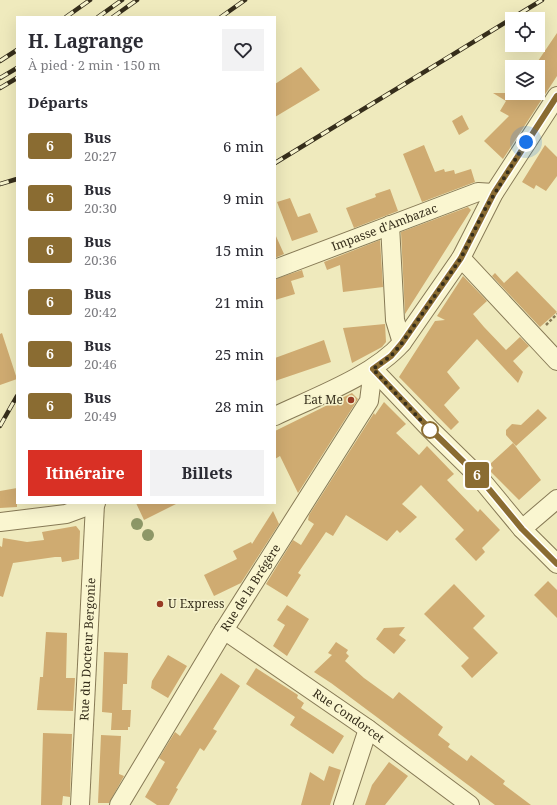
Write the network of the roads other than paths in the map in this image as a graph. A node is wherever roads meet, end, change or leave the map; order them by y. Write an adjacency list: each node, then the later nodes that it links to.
1 (557, 96): 2 (street)
2 (494, 193): 3 (street, Impasse d'Ambazac); 4 (street)
3 (390, 225): 5 (street, Impasse d'Ambazac); 6 (street)
4 (461, 258): 6 (street); 7 (street)
5 (276, 269)
6 (402, 343): 8 (street)
7 (557, 361)
8 (373, 369): 9 (street); 14 (street); 16 (street, Rue de la Brégère)
9 (276, 416)
10 (557, 499): 14 (street)
11 (92, 504): 13 (street)
12 (95, 504): 18 (street, Rue du Docteur Bergonie)
13 (0, 522)
14 (522, 529): 15 (street)
15 (557, 564)
16 (224, 630): 17 (street, Rue Condorcet); 19 (street, Rue de la Brégère)
17 (368, 729): 20 (street); 21 (street, Rue Condorcet)
18 (82, 801)
19 (119, 805)
20 (343, 805)
21 (470, 805)

